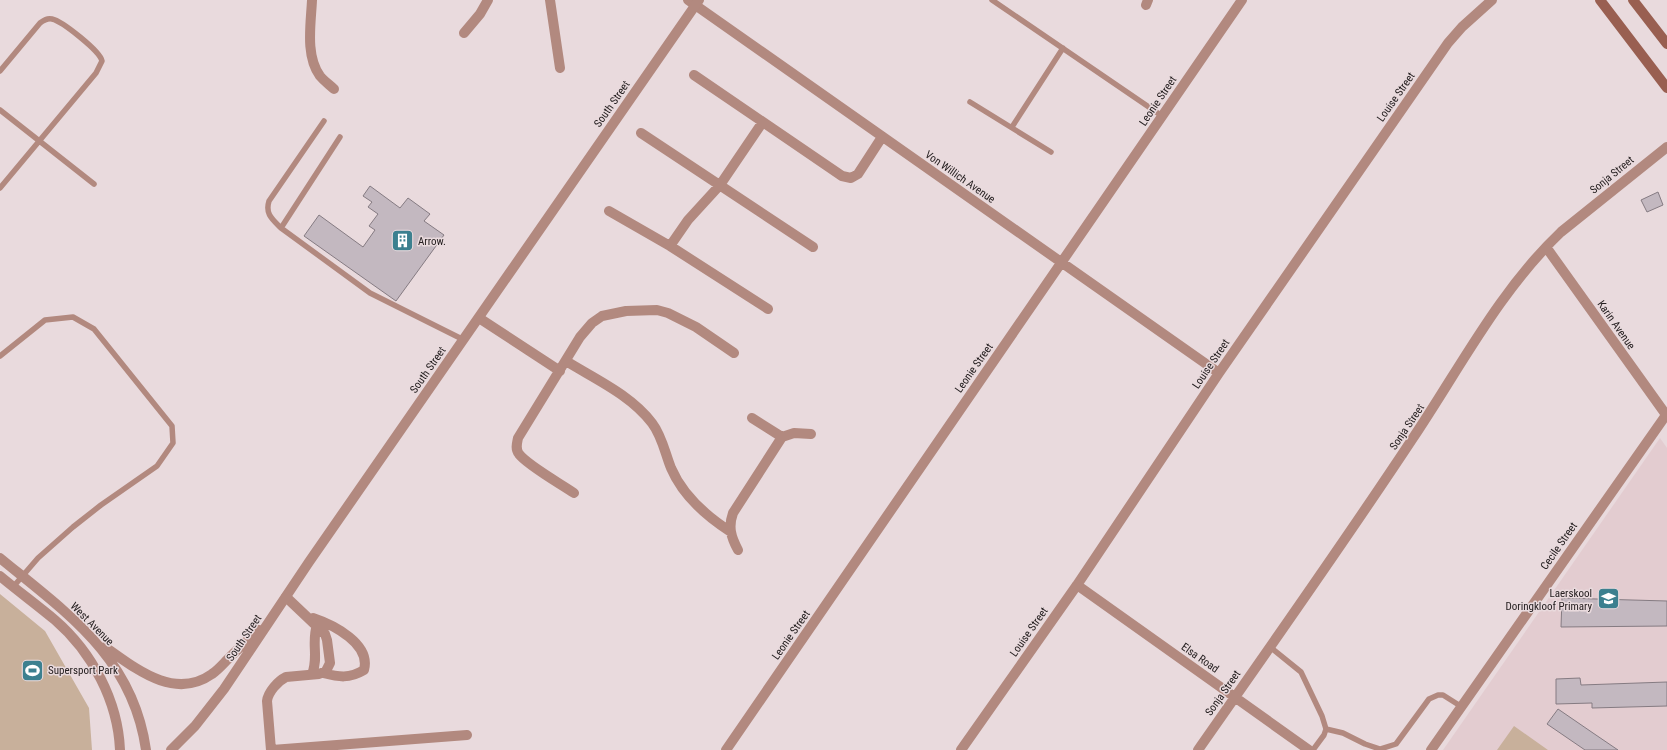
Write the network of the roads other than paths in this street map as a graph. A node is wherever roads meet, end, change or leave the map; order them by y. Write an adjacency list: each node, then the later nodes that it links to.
1 (312, 0): 17 (street)
2 (488, 0): 10 (street)
3 (550, 0): 13 (street)
4 (992, 0): 12 (lane)
5 (1242, 0): 20 (street, Leonie Street)
6 (1492, 0): 46 (street, Louise Street)
7 (1633, 0): 11 (main road)
8 (694, 2): 26 (street, Von Willich Avenue); 40 (street, South Street)
9 (1604, 2): 16 (main road)
10 (464, 33)
11 (1667, 44)
12 (1063, 48): 20 (lane); 23 (lane)
13 (560, 68)
14 (0, 71): 27 (lane)
15 (694, 75): 22 (street)
16 (1667, 88)
17 (334, 89)
18 (970, 102): 23 (lane)
19 (0, 110): 27 (lane)
20 (1162, 116): 38 (street, Leonie Street)
21 (324, 121): 34 (lane)
22 (762, 122): 26 (street); 31 (street)
23 (1012, 127): 29 (lane)
24 (641, 133): 31 (street)
25 (340, 137): 34 (lane)
26 (882, 137): 38 (street, Von Willich Avenue)
27 (38, 142): 30 (lane); 32 (lane)
28 (1667, 147): 36 (street, Sonja Street)
29 (1051, 152)
30 (94, 184)
31 (720, 185): 35 (street); 37 (street)
32 (0, 188)
33 (609, 211): 35 (street)
34 (281, 228): 41 (lane)
35 (670, 246): 39 (street)
36 (1546, 246): 47 (street, Karin Avenue); 64 (street, Sonja Street)
37 (813, 247)
38 (1062, 263): 46 (street, Von Willich Avenue); 76 (street, Leonie Street)
39 (768, 309)
40 (479, 318): 41 (street, South Street); 45 (street)
41 (464, 340): 59 (street, South Street)
42 (734, 353): 44 (street)
43 (0, 356): 56 (lane)
44 (566, 361): 45 (street); 52 (street)
45 (560, 371): 51 (street)
46 (1219, 372): 57 (street, Louise Street)
47 (1666, 416): 68 (street, Cecile Street)
48 (752, 418): 50 (street)
49 (811, 434): 50 (street)
50 (782, 437): 52 (street)
51 (574, 493)
52 (730, 532): 53 (street)
53 (738, 550)
54 (0, 558): 56 (street, West Avenue)
55 (0, 576): 58 (street, West Avenue)
56 (22, 576): 58 (lane); 63 (street, West Avenue)
57 (1077, 586): 67 (street, Elsa Road); 77 (street, Louise Street)
58 (13, 587): 72 (street, West Avenue)
59 (286, 597): 60 (street); 61 (street, South Street)
60 (307, 616): 62 (street); 65 (street)
61 (273, 617): 63 (street); 74 (street, South Street)
62 (316, 625): 65 (street); 66 (street)
63 (95, 640): 73 (street, West Avenue)
64 (1270, 647): 67 (street, Sonja Street); 69 (lane)
65 (323, 673): 66 (street)
66 (312, 674): 75 (street)
67 (1235, 697): 78 (street, Sonja Street); 79 (street, Elsa Road)
68 (1462, 707): 69 (lane); 81 (street, Cecile Street)
69 (1326, 728): 80 (lane)
70 (468, 735): 71 (street)
71 (353, 747): 75 (street)
72 (120, 750)
73 (146, 750)
74 (171, 750)
75 (272, 750)
76 (726, 750)
77 (961, 750)
78 (1198, 750)
79 (1309, 750)
80 (1313, 750)
81 (1431, 750)

